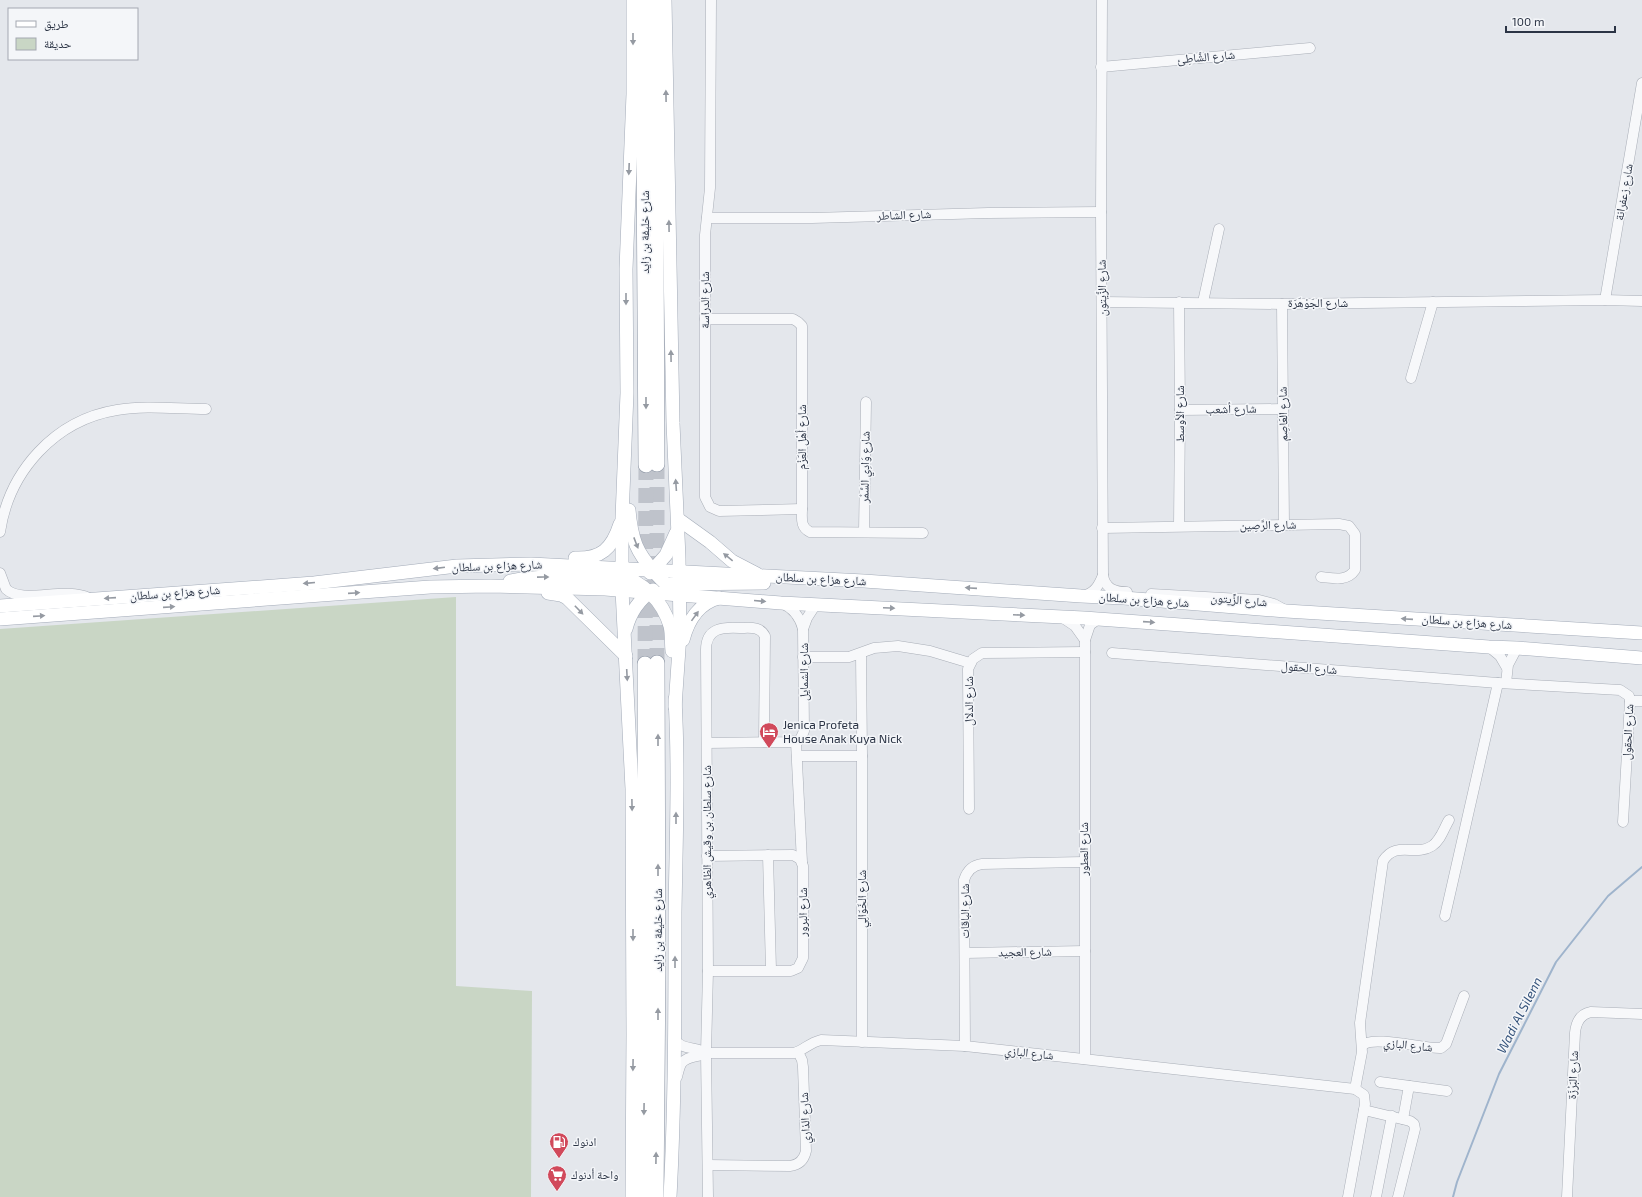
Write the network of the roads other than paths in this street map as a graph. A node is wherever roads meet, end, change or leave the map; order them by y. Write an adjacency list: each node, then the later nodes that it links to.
1 (633, 0): 22 (main road, one-way to 22)
2 (643, 0): 3 (highway, شارع خليفة بن زايد, one-way to 3)
3 (655, 0)
4 (665, 0): 29 (main road, one-way to 4)
5 (711, 0): 11 (street, شارع الدراسة)
6 (1102, 0): 8 (street, شارع الزَّيتون)
7 (1310, 48): 8 (street, شارع الشَّاطِئ)
8 (1101, 67): 10 (street, شارع الزَّيتون)
9 (1642, 83): 13 (street, شارع زعفرانة)
10 (1101, 212): 11 (street, شارع الشاطر); 15 (street, شارع الزَّيتون)
11 (707, 218): 20 (street, شارع الدراسة)
12 (1219, 229): 17 (street)
13 (1605, 300): 14 (street, شارع الجَوْهَرَة); 18 (street, شارع الجَوْهَرَة)
14 (1642, 301)
15 (1102, 302): 16 (street, شارع الجَوْهَرَة); 32 (street, شارع الزَّيتون)
16 (1179, 302): 17 (street, شارع الجَوْهَرَة); 26 (street, شارع الأوسط)
17 (1203, 302): 19 (street, شارع الجَوْهَرَة)
18 (1433, 302): 19 (street, شارع الجَوْهَرَة); 21 (street)
19 (1282, 304): 25 (street, شارع العَاصِم)
20 (705, 319): 27 (street, شارع الدراسة); 27 (street, شارع أهْل العَزْم)
21 (1411, 378)
22 (627, 393): 28 (main road); 37 (main road, one-way to 37)
23 (866, 402): 34 (street, شارع وَادِي السَّمْر)
24 (206, 409): 33 (street)
25 (1282, 409): 26 (street, شارع أشعب); 30 (street, شارع العَاصِم)
26 (1180, 410): 31 (street, شارع الأوسط)
27 (802, 509): 34 (street, شارع أهْل العَزْم)
28 (622, 518): 36 (main road); 43 (main road)
29 (678, 521): 37 (main road); 40 (main road, one-way to 29); 44 (main road)
30 (1284, 525): 31 (street, شارع الرَّصِين); 41 (street, شارع الرَّصِين)
31 (1179, 526): 32 (street, شارع الرَّصِين)
32 (1102, 528): 39 (street, شارع الزَّيتون)
33 (0, 532)
34 (864, 532): 35 (street, شارع أهْل العَزْم)
35 (923, 533)
36 (505, 564): 43 (main road, شارع هزاع بن سلطان); 50 (main road, شارع هزاع بن سلطان, one-way to 50)
37 (653, 570): 43 (main road); 44 (main road, شارع هزاع بن سلطان); 45 (main road)
38 (0, 573): 50 (street)
39 (1103, 575): 48 (street); 54 (street, شارع الزَّيتون)
40 (762, 576): 42 (main road, شارع هزاع بن سلطان); 44 (main road, شارع هزاع بن سلطان)
41 (1321, 577)
42 (795, 578): 44 (main road); 48 (main road, شارع هزاع بن سلطان, one-way to 42)
43 (624, 579): 46 (main road, one-way to 43); 47 (main road); 62 (main road)
44 (679, 583): 45 (main road); 47 (main road, شارع هزاع بن سلطان); 49 (main road, شارع هزاع بن سلطان); 79 (main road)
45 (666, 585): 47 (main road)
46 (491, 586): 56 (main road, شارع هزاع بن سلطان, one-way to 46); 70 (main road, one-way to 70)
47 (650, 592): 62 (main road); 79 (main road)
48 (1081, 596): 54 (main road, شارع هزاع بن سلطان)
49 (721, 598): 51 (main road, شارع هزاع بن سلطان, one-way to 51); 79 (main road, one-way to 49)
50 (91, 599): 53 (main road, شارع هزاع بن سلطان)
51 (781, 603): 52 (main road, شارع هزاع بن سلطان); 60 (street, شارع الشمايل)
52 (816, 604): 55 (main road, شارع هزاع بن سلطان, one-way to 55); 60 (street, شارع الشمايل)
53 (0, 606)
54 (1286, 611): 58 (main road, شارع هزاع بن سلطان, one-way to 54)
55 (1061, 617): 57 (main road, شارع هزاع بن سلطان); 63 (street)
56 (0, 619)
57 (1098, 619): 63 (street, شارع العطور); 64 (main road, شارع هزاع بن سلطان, one-way to 64)
58 (1469, 623): 59 (main road); 61 (main road, شارع هزاع بن سلطان)
59 (1642, 625)
60 (803, 629): 71 (street, شارع الشمايل)
61 (1642, 633)
62 (624, 636): 70 (main road)
63 (1085, 640): 66 (street, شارع العطور)
64 (1489, 647): 65 (main road, شارع هزاع بن سلطان); 75 (street)
65 (1517, 648): 72 (main road, شارع هزاع بن سلطان); 75 (street)
66 (1085, 652): 74 (street, شارع الدلال); 91 (street, شارع العطور)
67 (1112, 653): 76 (street, شارع الحقول)
68 (1642, 653): 72 (main road)
69 (860, 654): 71 (street); 74 (street); 84 (street, شارع الخَوَالِي)
70 (626, 656): 115 (main road, one-way to 115)
71 (803, 657): 81 (street, شارع الشمايل)
72 (1622, 657): 73 (main road, شارع هزاع بن سلطان)
73 (1642, 658)
74 (970, 662): 85 (street, شارع الدلال)
75 (1507, 668): 76 (street)
76 (1502, 683): 77 (street, شارع الحقول); 92 (street)
77 (1630, 700): 78 (street); 87 (street, شارع الحقول)
78 (1642, 701)
79 (675, 707): 99 (main road, one-way to 79)
80 (764, 742): 81 (street); 82 (street); 82 (street, شارع سلطان بن وقيش الظاهري)
81 (796, 742): 83 (street)
82 (707, 743): 89 (street, شارع سلطان بن وقيش الظاهري)
83 (797, 756): 84 (street); 90 (street)
84 (862, 756): 100 (street, شارع الخَوَالِي)
85 (969, 809)
86 (1449, 820): 101 (street)
87 (1623, 822)
88 (768, 855): 89 (street); 90 (street); 95 (street)
89 (706, 856): 96 (street, شارع سلطان بن وقيش الظاهري)
90 (802, 862): 95 (street, شارع البرور)
91 (1084, 862): 93 (street, شارع العطور); 94 (street, شارع الباقات)
92 (1445, 916)
93 (1085, 952): 94 (street, شارع العجيد); 105 (street, شارع العطور)
94 (964, 953): 102 (street, شارع الباقات)
95 (771, 970): 96 (street, شارع البرور)
96 (708, 971): 104 (street, شارع سلطان بن وقيش الظاهري)
97 (1464, 996): 101 (street, شارع البازي)
98 (1642, 1014): 123 (street, شارع البَرْزَة)
99 (674, 1039): 104 (street, شارع البازي); 106 (main road)
100 (862, 1042): 102 (street, شارع البازي); 103 (street, شارع البازي)
101 (1363, 1045): 109 (street)
102 (965, 1046): 105 (street, شارع البازي)
103 (798, 1052): 104 (street, شارع البازي); 114 (street, شارع الذاري)
104 (706, 1053): 106 (street, شارع البازي); 114 (street, شارع سلطان بن وقيش الظاهري)
105 (1085, 1059): 109 (street, شارع البازي)
106 (673, 1080): 118 (main road)
107 (1380, 1082): 108 (street)
108 (1409, 1086): 110 (street); 113 (street)
109 (1354, 1089): 111 (street)
110 (1448, 1091)
111 (1364, 1110): 112 (street); 120 (street)
112 (1392, 1116): 113 (street); 121 (street)
113 (1403, 1119): 122 (street)
114 (708, 1165): 119 (street, شارع سلطان بن وقيش الظاهري)
115 (632, 1197)
116 (643, 1197): 117 (highway, شارع خليفة بن زايد, one-way to 116)
117 (656, 1197)
118 (670, 1197)
119 (708, 1197)
120 (1348, 1197)
121 (1376, 1197)
122 (1398, 1197)
123 (1567, 1197)

